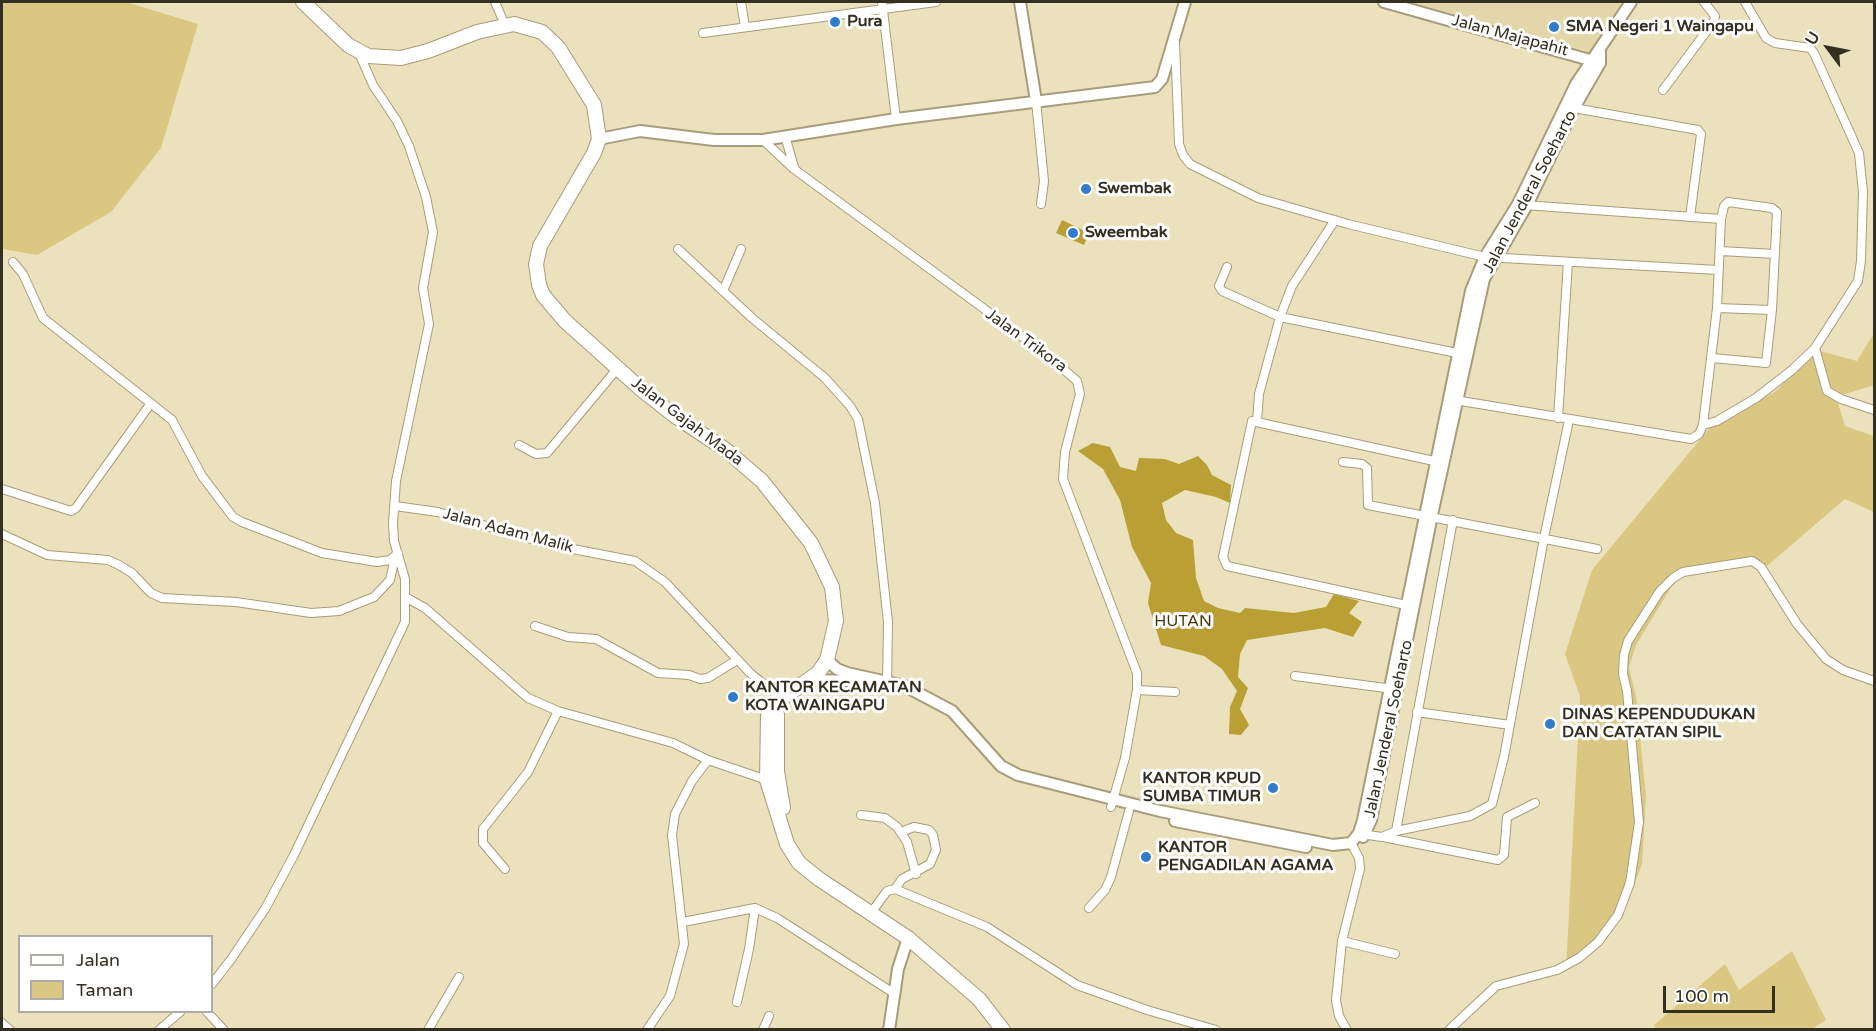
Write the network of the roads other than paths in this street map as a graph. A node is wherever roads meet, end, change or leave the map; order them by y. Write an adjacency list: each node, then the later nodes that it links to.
1 (303, 2): 16 (highway)
2 (495, 2): 12 (street)
3 (741, 2): 13 (street)
4 (936, 2): 11 (street)
5 (1020, 2): 19 (main road)
6 (1185, 2): 15 (main road)
7 (1384, 2): 17 (main road, Jalan Majapahit)
8 (1631, 2): 17 (main road, Jalan Jenderal Soeharto)
9 (1704, 2): 18 (street)
10 (1745, 2): 44 (street)
11 (882, 5): 13 (street); 21 (street)
12 (505, 25): 16 (highway); 23 (highway)
13 (745, 27): 14 (street)
14 (703, 33)
15 (1175, 33): 19 (main road); 30 (street)
16 (358, 51): 59 (street)
17 (1597, 58): 20 (main road, Jalan Jenderal Soeharto); 27 (main road, Jalan Jenderal Soeharto)
18 (1663, 90)
19 (1036, 101): 21 (main road); 26 (street)
20 (1574, 108): 27 (main road, Jalan Jenderal Soeharto); 28 (street)
21 (896, 119): 22 (main road)
22 (785, 136): 24 (main road); 25 (street)
23 (599, 139): 24 (main road); 47 (highway, Jalan Gajah Mada)
24 (763, 140): 25 (street, Jalan Trikora)
25 (794, 169): 76 (street, Jalan Trikora)
26 (1041, 204)
27 (1523, 204): 28 (street); 35 (main road, Jalan Jenderal Soeharto)
28 (1690, 217): 29 (street)
29 (1721, 219): 33 (street); 34 (street)
30 (1335, 220): 35 (street); 43 (street)
31 (678, 249): 40 (street)
32 (741, 249): 40 (street)
33 (1720, 251): 34 (street); 39 (street)
34 (1775, 255): 42 (street)
35 (1490, 257): 37 (street); 45 (main road, Jalan Jenderal Soeharto); 48 (main road, Jalan Jenderal Soeharto)
36 (13, 262): 49 (street)
37 (1568, 262): 39 (street); 51 (street)
38 (1227, 267): 43 (street)
39 (1718, 270): 41 (street)
40 (723, 291): 74 (street)
41 (1717, 308): 42 (street); 46 (street)
42 (1772, 310): 46 (street)
43 (1280, 317): 45 (street); 53 (street)
44 (1815, 348): 50 (street); 54 (street)
45 (1457, 353): 48 (main road, Jalan Jenderal Soeharto)
46 (1712, 358): 54 (street)
47 (617, 369): 55 (street); 70 (highway, Jalan Gajah Mada)
48 (1452, 400): 51 (street); 56 (main road, Jalan Jenderal Soeharto); 60 (main road, Jalan Jenderal Soeharto)
49 (151, 403): 58 (street); 65 (street)
50 (1875, 410)
51 (1558, 418): 52 (street)
52 (1569, 420): 54 (street); 63 (street)
53 (1257, 422): 56 (street); 67 (street)
54 (1703, 425)
55 (519, 445)
56 (1434, 461): 60 (main road, Jalan Jenderal Soeharto)
57 (1343, 462): 60 (street)
58 (2, 489)
59 (394, 506): 65 (street); 69 (street, Jalan Adam Malik)
60 (1428, 515): 61 (street); 67 (main road, Jalan Jenderal Soeharto); 75 (main road, Jalan Jenderal Soeharto)
61 (1453, 520): 63 (street); 80 (street)
62 (2, 534): 65 (street)
63 (1544, 538): 64 (street); 81 (street)
64 (1597, 549)
65 (397, 555): 66 (street)
66 (405, 597): 79 (street); 105 (street)
67 (1406, 605): 75 (main road, Jalan Jenderal Soeharto)
68 (535, 626): 69 (street)
69 (737, 660): 78 (street, Jalan Adam Malik)
70 (827, 660): 72 (highway, Jalan Gajah Mada); 74 (main road)
71 (1295, 676): 75 (street)
72 (809, 680): 74 (main road); 78 (highway, Jalan Gajah Mada)
73 (1875, 681): 122 (street)
74 (887, 683): 85 (main road)
75 (1393, 689): 91 (main road, Jalan Jenderal Soeharto)
76 (1137, 690): 77 (street); 85 (street, Jalan Trikora)
77 (1175, 692)
78 (779, 700): 83 (highway); 99 (highway)
79 (558, 711): 82 (street); 94 (street)
80 (1418, 712): 81 (street); 89 (street)
81 (1510, 725): 89 (street)
82 (708, 760): 83 (street); 100 (street)
83 (766, 780): 99 (highway)
84 (1535, 803): 92 (street)
85 (1113, 804): 86 (main road); 88 (main road)
86 (1129, 811): 88 (main road); 98 (street)
87 (861, 815): 90 (street)
88 (1225, 827): 93 (main road)
89 (1396, 831): 92 (street)
90 (901, 832): 95 (street); 95 (street)
91 (1361, 834): 92 (street); 93 (main road, Jalan Jenderal Soeharto)
92 (1382, 837)
93 (1353, 846): 102 (street)
94 (505, 869)
95 (916, 874): 96 (street)
96 (895, 889): 99 (street); 120 (street)
97 (755, 908): 100 (street); 106 (street); 107 (street)
98 (1089, 908)
99 (867, 910): 101 (highway)
100 (683, 921): 116 (street)
101 (908, 938): 106 (main road); 119 (highway)
102 (1342, 941): 103 (street); 121 (street)
103 (1395, 954)
104 (459, 977): 115 (street)
105 (213, 983)
106 (895, 994): 118 (main road)
107 (737, 1002)
108 (178, 1013): 113 (street)
109 (209, 1013): 114 (street)
110 (769, 1016): 117 (street)
111 (2, 1023): 112 (street)
112 (10, 1029)
113 (159, 1029)
114 (224, 1029)
115 (428, 1029)
116 (647, 1029)
117 (764, 1029)
118 (889, 1029)
119 (1003, 1029)
120 (1216, 1029)
121 (1347, 1029)
122 (1449, 1029)

